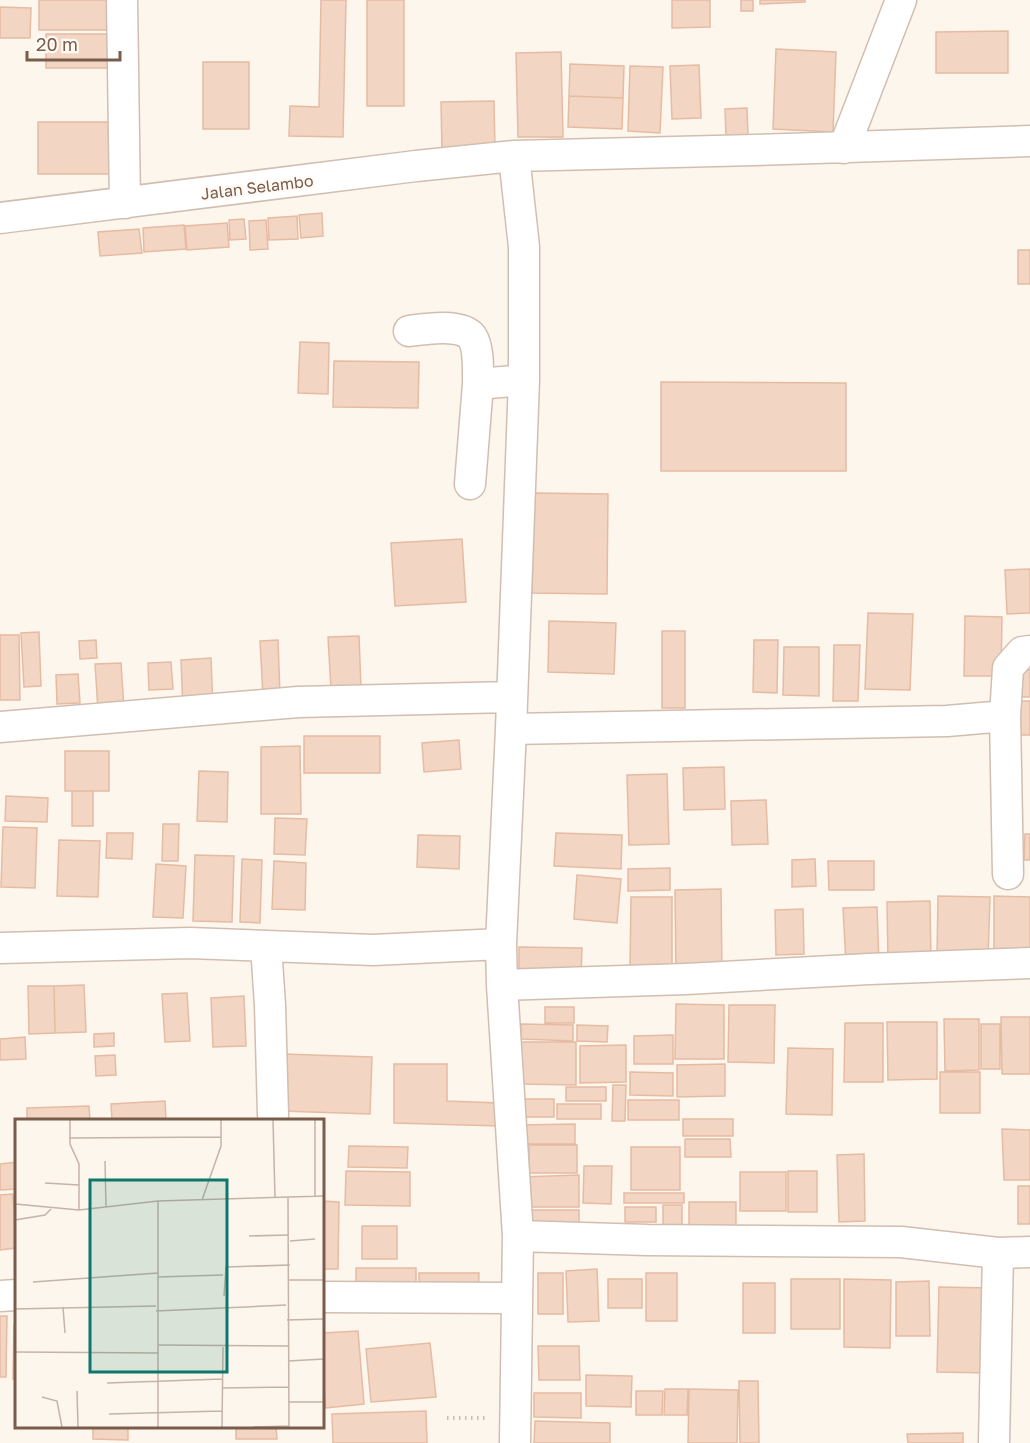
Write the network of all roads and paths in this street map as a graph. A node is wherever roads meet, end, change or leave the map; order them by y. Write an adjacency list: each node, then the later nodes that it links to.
1 (122, 0): 6 (street)
2 (902, 0): 4 (street)
3 (1030, 141): 4 (street, Jalan Selambo)
4 (844, 148): 5 (street, Jalan Selambo)
5 (514, 156): 6 (street, Jalan Selambo); 9 (street)
6 (124, 203): 7 (street, Jalan Selambo)
7 (0, 218)
8 (409, 331): 10 (street)
9 (524, 380): 10 (street); 13 (street)
10 (478, 384): 11 (street)
11 (470, 484)
12 (1030, 651): 14 (street)
13 (512, 697): 15 (street); 16 (street)
14 (1005, 716): 16 (street); 17 (street)
15 (0, 727)
16 (511, 729): 18 (street)
17 (1008, 874)
18 (501, 944): 19 (street); 22 (street)
19 (266, 946): 20 (street); 23 (street)
20 (0, 948)
21 (1030, 963): 22 (street)
22 (502, 985): 24 (street)
23 (273, 1115)
24 (518, 1236): 26 (street); 28 (street)
25 (1030, 1252): 26 (street)
26 (998, 1253): 31 (street)
27 (324, 1297): 28 (street)
28 (517, 1298): 30 (street)
29 (447, 1418): 30 (path)
30 (515, 1431)
31 (994, 1443)

